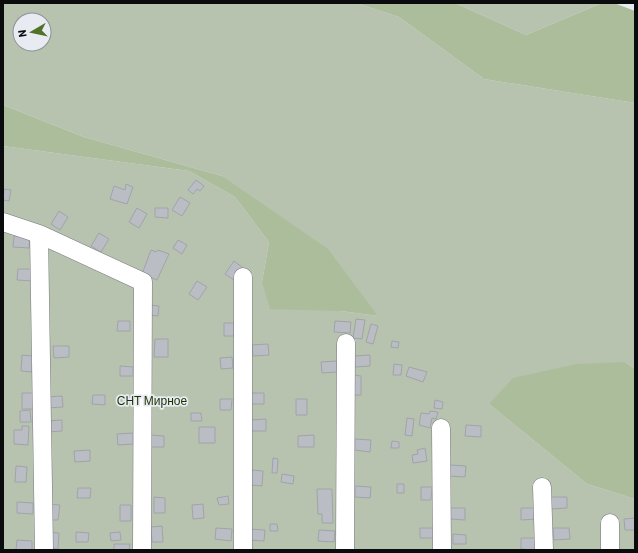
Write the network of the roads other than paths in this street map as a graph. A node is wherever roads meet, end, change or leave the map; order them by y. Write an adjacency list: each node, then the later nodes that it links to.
1 (3, 222): 2 (lane)
2 (40, 234): 8 (lane); 9 (lane)
3 (243, 277): 10 (lane)
4 (346, 343): 11 (lane)
5 (441, 428): 12 (lane)
6 (542, 487): 13 (lane)
7 (610, 523): 14 (lane)
8 (44, 550)
9 (142, 550)
10 (243, 550)
11 (346, 550)
12 (442, 550)
13 (544, 550)
14 (610, 550)

